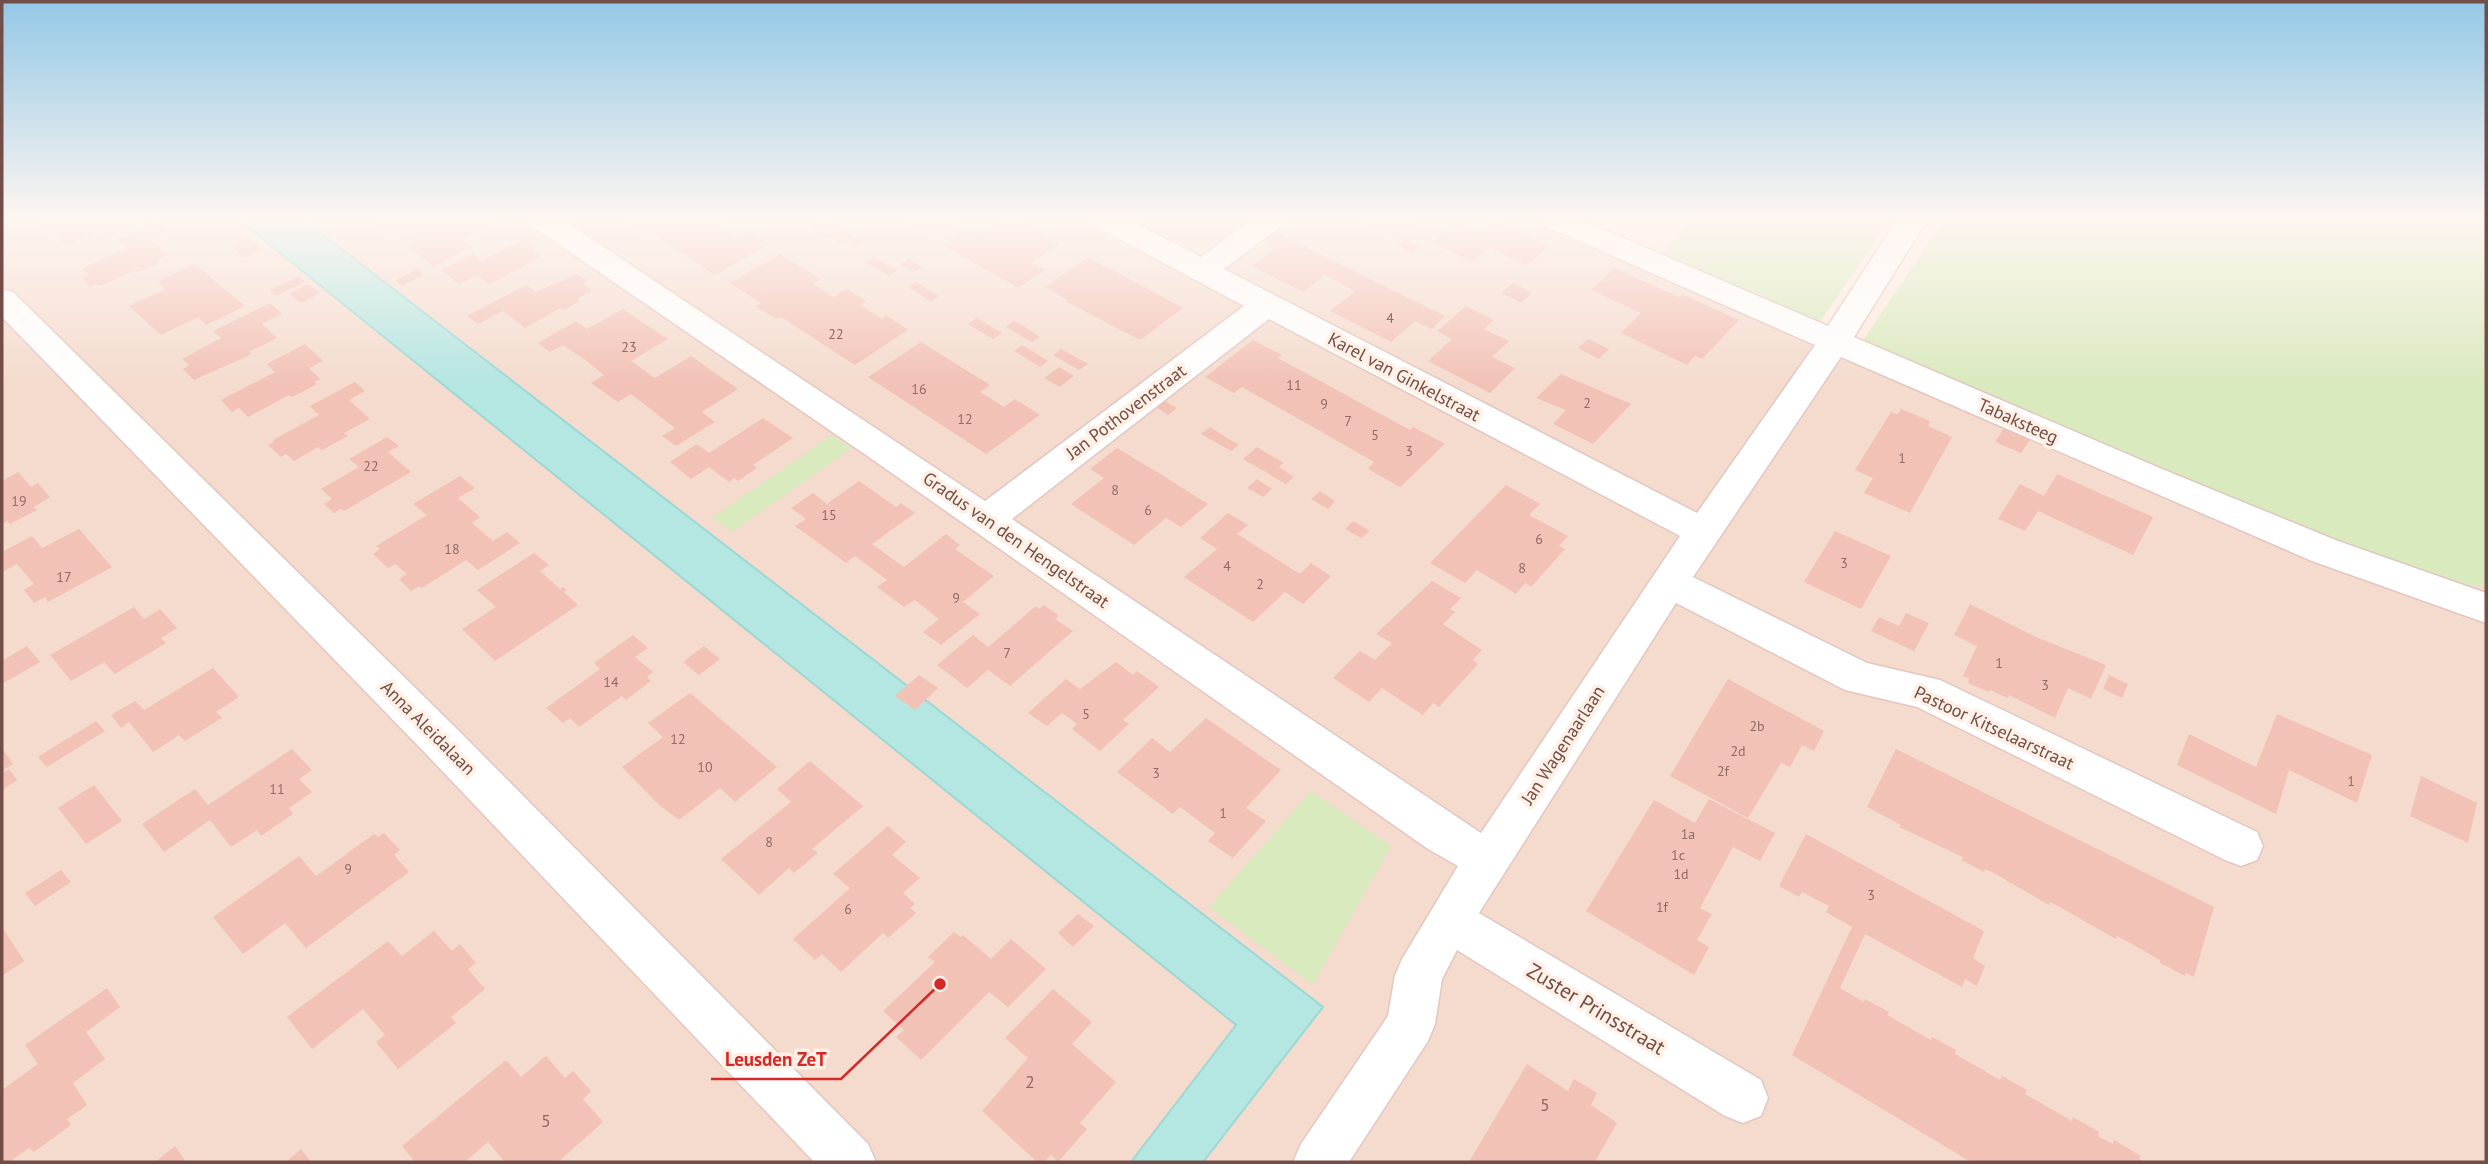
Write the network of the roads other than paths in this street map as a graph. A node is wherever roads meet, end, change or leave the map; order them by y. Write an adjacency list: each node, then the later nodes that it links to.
1 (623, 274): 8 (street, Gradus van den Hengelstraat)
2 (1209, 274): 6 (street, Karel van Ginkelstraat)
3 (1680, 274): 7 (street, Tabaksteeg)
4 (1878, 274): 7 (street, Jan Wagenaarlaan)
5 (2, 299): 16 (street, Anna Aleidalaan)
6 (1267, 304): 8 (street, Jan Pothovenstraat); 9 (street, Karel van Ginkelstraat)
7 (1835, 342): 9 (street, Jan Wagenaarlaan); 11 (street, Tabaksteeg)
8 (985, 520): 13 (street, Gradus van den Hengelstraat)
9 (1703, 531): 10 (street, Jan Wagenaarlaan)
10 (1669, 582): 12 (street, Pastoor Kitselaarstraat); 13 (street, Jan Wagenaarlaan)
11 (2486, 608)
12 (2241, 846)
13 (1488, 860): 14 (street, Jan Wagenaarlaan)
14 (1449, 920): 15 (street, Zuster Prinsstraat); 17 (street, Jan Wagenaarlaan)
15 (1743, 1098)
16 (850, 1162)
17 (1319, 1162)

